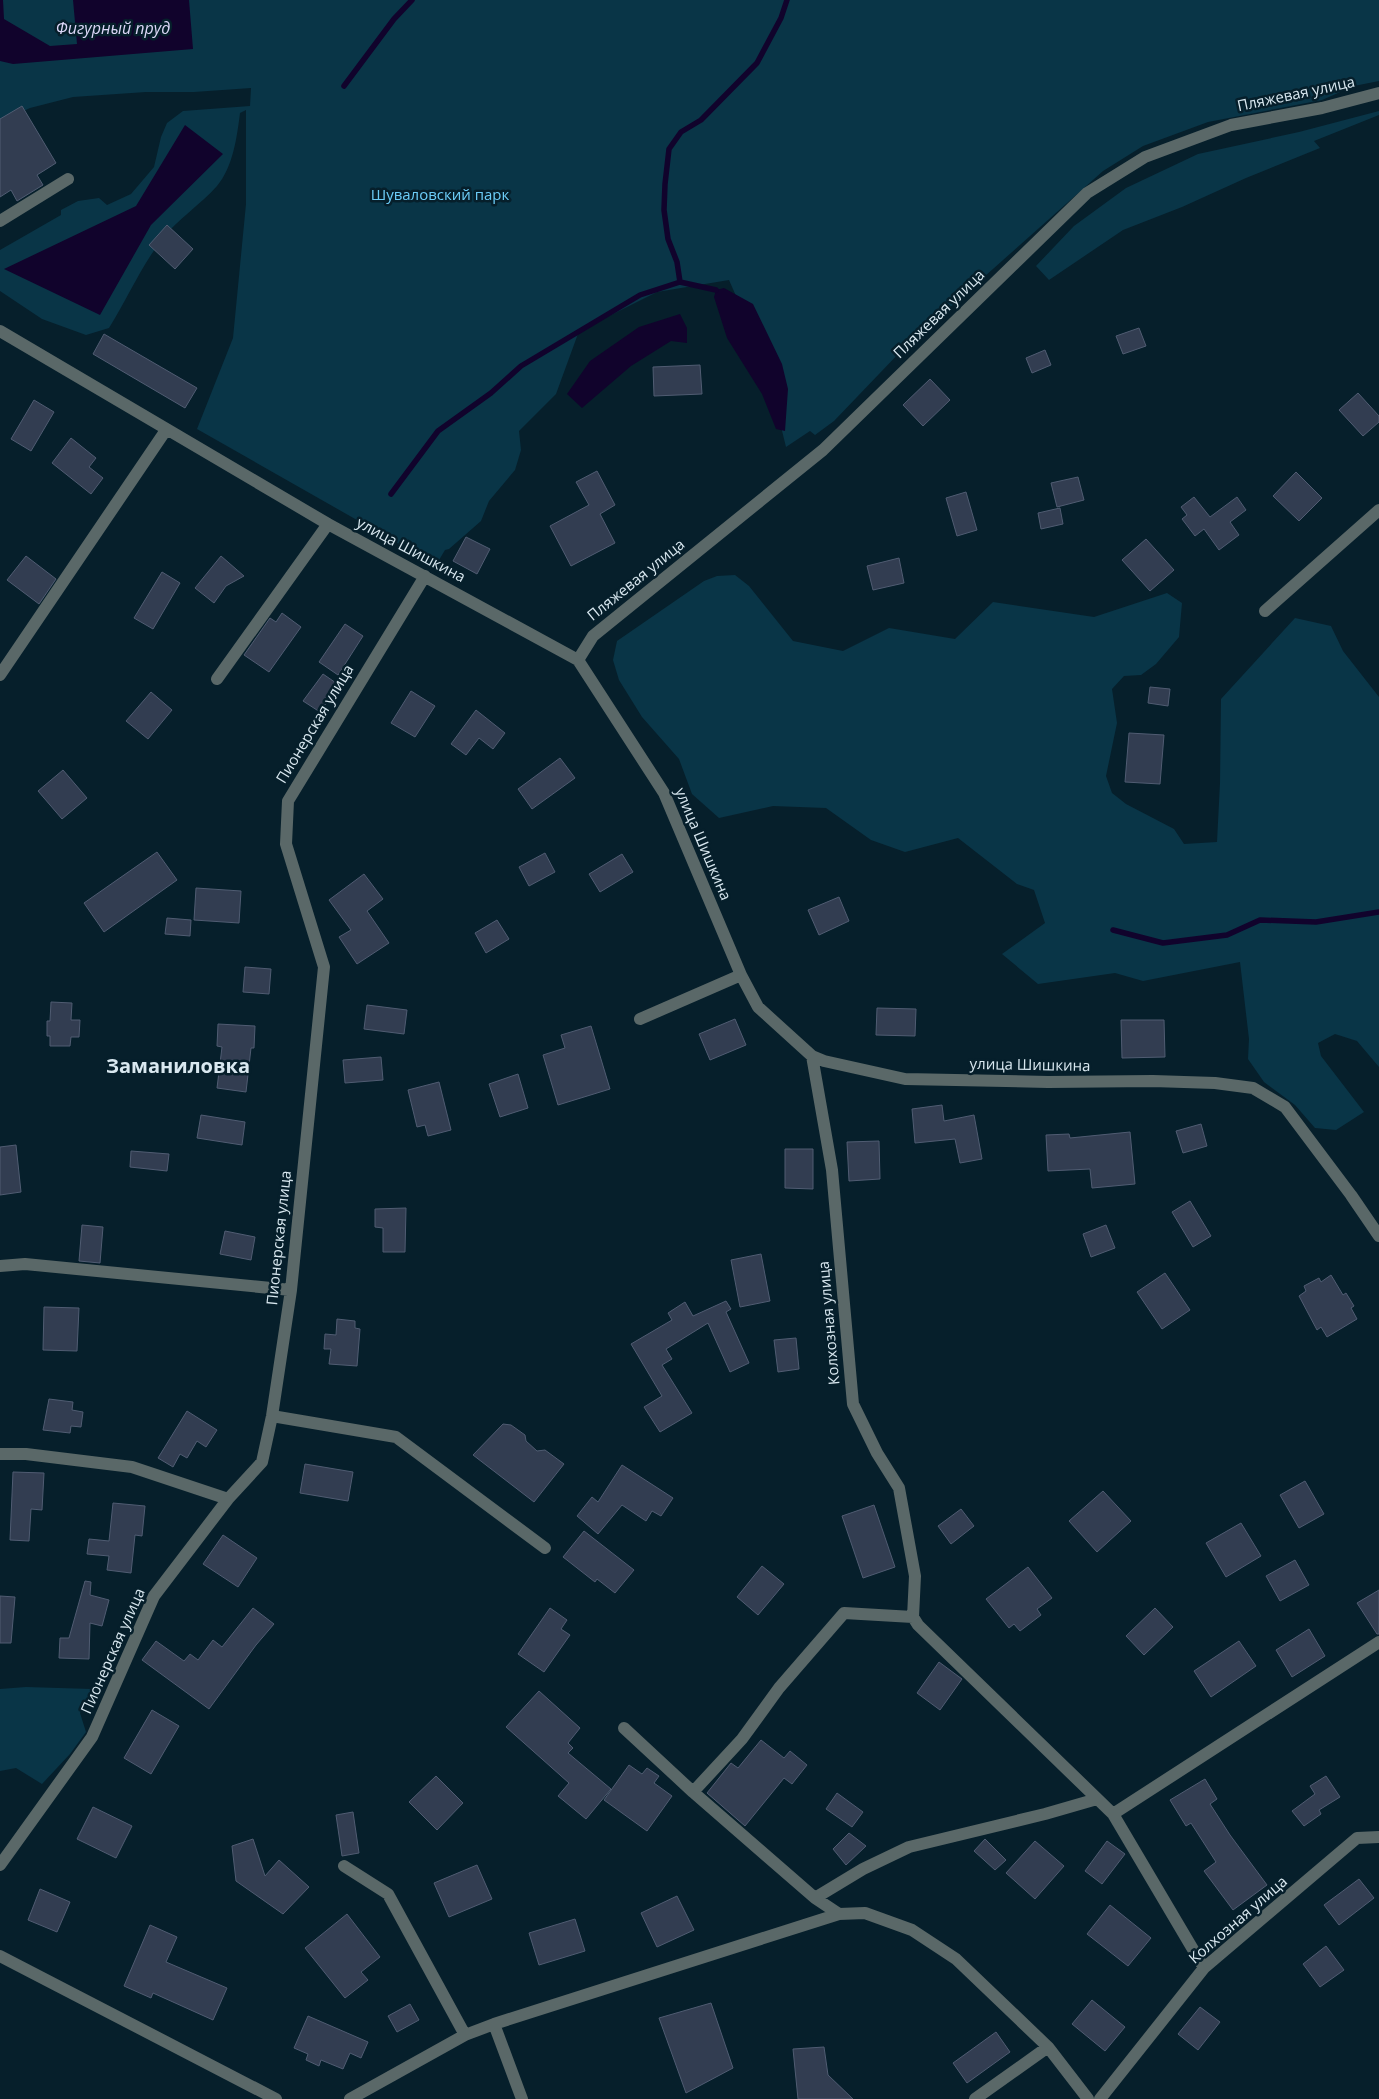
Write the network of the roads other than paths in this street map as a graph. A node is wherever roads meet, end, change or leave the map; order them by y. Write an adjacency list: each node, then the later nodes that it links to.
1 (1379, 92): 10 (street, Пляжевая улица)
2 (68, 179): 3 (street)
3 (0, 220)
4 (0, 331): 5 (street, улица Шишкина)
5 (166, 430): 7 (street, улица Шишкина); 11 (street)
6 (1379, 510): 9 (street)
7 (328, 524): 8 (street, улица Шишкина); 12 (street)
8 (425, 576): 10 (street, улица Шишкина); 18 (street, Пионерская улица)
9 (1265, 611)
10 (578, 660): 13 (street, улица Шишкина)
11 (0, 675)
12 (217, 680)
13 (741, 975): 14 (street); 15 (street, улица Шишкина)
14 (640, 1019)
15 (812, 1056): 16 (street, улица Шишкина); 23 (street, Колхозная улица)
16 (1379, 1236)
17 (0, 1266): 18 (street)
18 (291, 1290): 19 (street, Пионерская улица)
19 (272, 1416): 21 (street, Пионерская улица); 22 (street)
20 (0, 1454): 21 (street)
21 (228, 1499): 30 (street, Пионерская улица)
22 (545, 1548)
23 (913, 1617): 26 (street); 27 (street)
24 (1379, 1642): 28 (street)
25 (624, 1728): 26 (street)
26 (693, 1792): 32 (street)
27 (1097, 1799): 28 (street); 32 (street)
28 (1113, 1814): 35 (street)
29 (1379, 1838): 35 (street, Колхозная улица)
30 (0, 1865)
31 (344, 1866): 37 (street)
32 (815, 1898): 33 (street)
33 (839, 1914): 36 (street); 38 (street)
34 (0, 1956): 39 (street)
35 (1204, 1968): 44 (street, Колхозная улица)
36 (494, 2024): 37 (street); 41 (street)
37 (465, 2035): 40 (street)
38 (1048, 2047): 42 (street); 43 (street)
39 (276, 2099)
40 (350, 2099)
41 (522, 2099)
42 (975, 2099)
43 (1088, 2099)
44 (1100, 2099)

